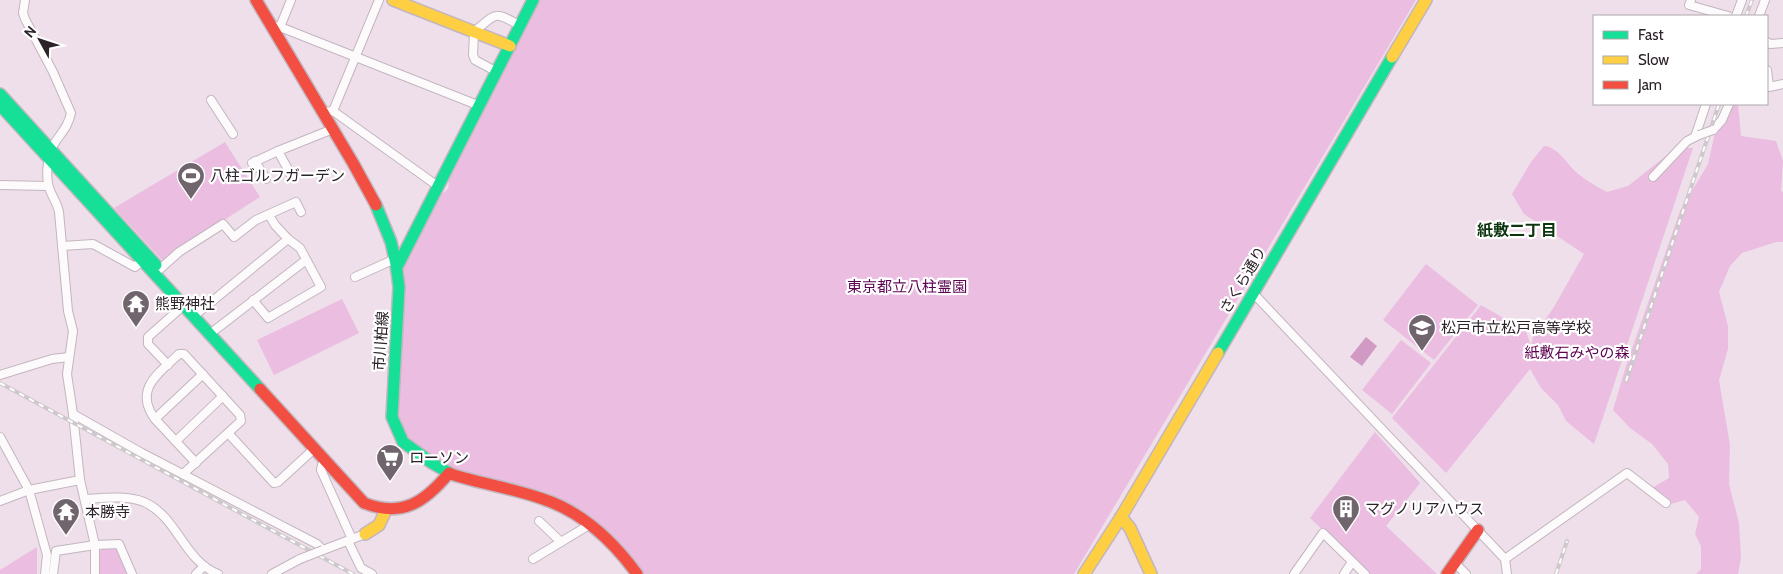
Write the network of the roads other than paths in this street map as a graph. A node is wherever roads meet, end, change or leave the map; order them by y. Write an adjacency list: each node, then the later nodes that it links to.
1 (25, 0): 35 (street)
2 (256, 0): 14 (street, 市川柏線)
3 (291, 0): 14 (street)
4 (379, 0): 20 (street)
5 (393, 0): 16 (street)
6 (534, 0): 15 (street)
7 (1426, 0): 51 (street, さくら通り)
8 (1691, 0): 11 (street)
9 (1742, 0): 12 (street)
10 (1765, 0): 13 (street)
11 (1724, 15)
12 (1736, 15)
13 (1758, 15)
14 (276, 26): 20 (street); 30 (street, 市川柏線)
15 (521, 26): 16 (street); 19 (street)
16 (474, 32): 19 (street); 21 (street)
17 (1783, 43): 18 (street)
18 (1768, 44)
19 (510, 46): 21 (street)
20 (356, 56): 29 (street); 30 (street)
21 (497, 72): 29 (street)
22 (1768, 78): 23 (street)
23 (1783, 84)
24 (0, 94): 35 (street)
25 (211, 100): 32 (street)
26 (0, 105): 35 (street)
27 (1706, 105): 33 (street)
28 (1729, 105): 33 (street, bridge)
29 (480, 106): 41 (street)
30 (328, 112): 31 (street, 市川柏線); 41 (street)
31 (333, 129): 34 (street); 48 (street, 市川柏線)
32 (234, 134)
33 (1697, 136): 37 (street)
34 (278, 151): 36 (street); 38 (street)
35 (50, 155): 40 (street); 47 (street); 49 (street)
36 (291, 175)
37 (1653, 177)
38 (266, 179)
39 (0, 185): 40 (street)
40 (48, 186): 45 (street)
41 (439, 187): 48 (street)
42 (301, 212): 43 (street)
43 (269, 215): 44 (street); 49 (street)
44 (288, 239): 46 (street); 54 (street)
45 (62, 246): 47 (street); 56 (street)
46 (306, 260): 52 (street); 52 (street)
47 (142, 261): 53 (street)
48 (397, 262): 50 (street); 69 (street, 市川柏線)
49 (160, 269): 54 (street)
50 (355, 277)
51 (1253, 293): 77 (street, さくら通り); 80 (street)
52 (253, 300): 55 (street)
53 (183, 306): 57 (street); 66 (street)
54 (199, 312): 55 (street)
55 (215, 330): 76 (street)
56 (69, 357): 59 (street); 61 (street)
57 (168, 365): 58 (street); 62 (street)
58 (203, 374): 60 (street); 62 (street)
59 (0, 375)
60 (223, 396): 63 (street); 65 (street)
61 (73, 414): 70 (street); 71 (street)
62 (155, 419): 65 (street)
63 (228, 433): 66 (street); 67 (street)
64 (0, 437): 72 (street)
65 (176, 441): 67 (street)
66 (315, 448): 68 (street)
67 (196, 462): 70 (street)
68 (326, 462): 76 (street); 82 (street)
69 (449, 473): 76 (street); 79 (street, 市川柏線)
70 (183, 474): 85 (street)
71 (80, 480): 72 (street); 73 (street)
72 (28, 490): 74 (street); 91 (street)
73 (85, 498): 84 (street); 90 (street)
74 (0, 501)
75 (1666, 504): 87 (street)
76 (386, 510): 81 (street)
77 (1121, 517): 100 (street, さくら通り); 101 (street)
78 (539, 521): 83 (street)
79 (589, 525): 83 (street); 99 (street, 市川柏線)
80 (1478, 530): 87 (street); 89 (street)
81 (365, 534): 82 (street)
82 (350, 540): 85 (street); 98 (street)
83 (561, 542): 86 (street)
84 (96, 545): 92 (street); 93 (street); 94 (street)
85 (323, 550): 97 (street, bridge)
86 (533, 559)
87 (1505, 559): 107 (street)
88 (1352, 562): 102 (street); 103 (street); 104 (street)
89 (1455, 563): 105 (street); 106 (street)
90 (204, 566): 95 (street); 96 (street)
91 (45, 574)
92 (53, 574)
93 (95, 574)
94 (132, 574)
95 (196, 574)
96 (218, 574)
97 (272, 574)
98 (372, 574)
99 (637, 574)
100 (1084, 574)
101 (1150, 574)
102 (1294, 574)
103 (1344, 574)
104 (1365, 574)
105 (1447, 574)
106 (1466, 574)
107 (1507, 574)

